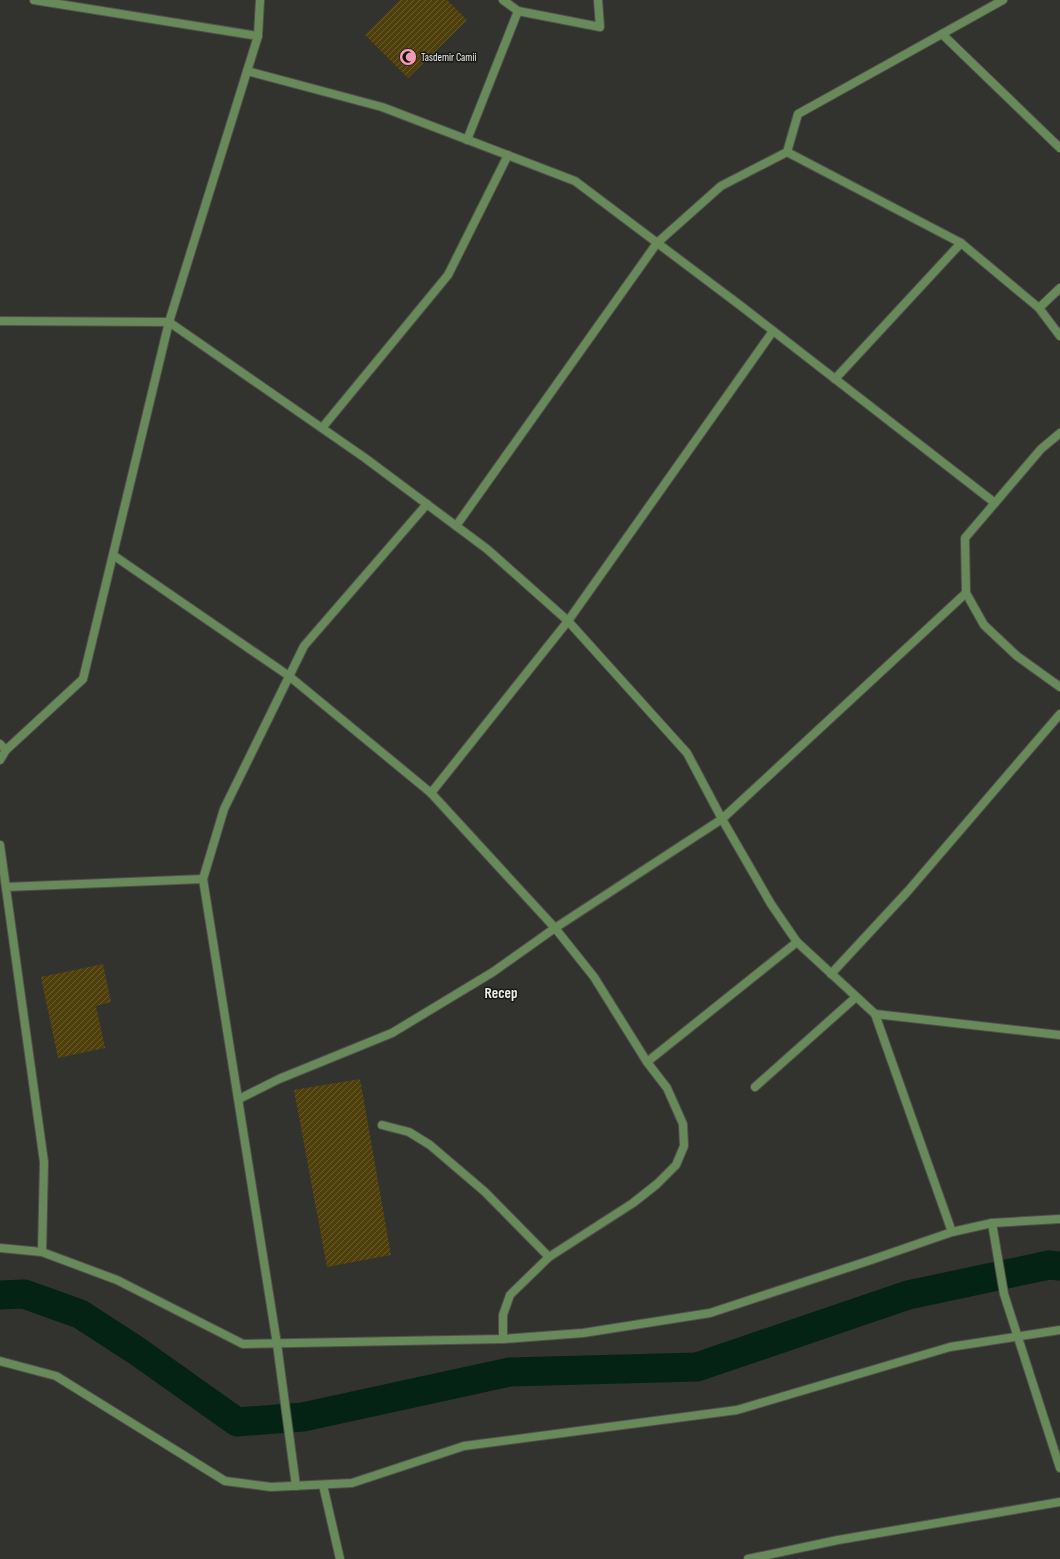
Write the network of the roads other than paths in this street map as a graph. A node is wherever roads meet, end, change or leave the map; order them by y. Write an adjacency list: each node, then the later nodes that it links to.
1 (34, 0): 8 (street)
2 (260, 0): 8 (street)
3 (503, 0): 6 (street)
4 (598, 0): 6 (street)
5 (1003, 0): 7 (street)
6 (518, 11): 10 (street)
7 (942, 34): 11 (street); 12 (street)
8 (258, 36): 9 (street)
9 (247, 71): 10 (street); 19 (street)
10 (467, 140): 13 (street)
11 (1060, 148)
12 (787, 152): 14 (street); 15 (street)
13 (508, 155): 14 (street); 23 (street)
14 (657, 242): 20 (street); 27 (street)
15 (961, 243): 17 (street); 22 (street)
16 (1060, 288): 17 (street)
17 (1039, 308): 21 (street)
18 (0, 322): 19 (street)
19 (169, 322): 23 (street); 28 (street)
20 (773, 331): 22 (street); 30 (street)
21 (1060, 336)
22 (835, 379): 25 (street)
23 (322, 428): 26 (street)
24 (1060, 433): 25 (street)
25 (995, 503): 29 (street)
26 (427, 504): 27 (street); 31 (street)
27 (456, 526): 30 (street)
28 (113, 555): 31 (street); 34 (street)
29 (966, 593): 32 (street); 37 (street)
30 (568, 621): 36 (street); 37 (street)
31 (289, 676): 36 (street); 39 (street)
32 (1060, 687)
33 (1060, 714): 43 (street)
34 (3, 747): 35 (street)
35 (0, 760)
36 (431, 793): 41 (street)
37 (722, 819): 41 (street); 42 (street)
38 (0, 845): 40 (street)
39 (203, 879): 40 (street); 49 (street)
40 (6, 887): 55 (street)
41 (555, 928): 47 (street); 49 (street)
42 (797, 942): 43 (street); 47 (street)
43 (831, 974): 44 (street)
44 (856, 997): 45 (street); 48 (street)
45 (875, 1014): 46 (street); 53 (street)
46 (1060, 1035)
47 (647, 1062): 56 (street)
48 (755, 1087)
49 (239, 1099): 60 (street)
50 (382, 1125): 56 (street)
51 (1060, 1219): 52 (street)
52 (992, 1223): 53 (street); 58 (street)
53 (952, 1232): 59 (street)
54 (0, 1248): 55 (street)
55 (42, 1252): 60 (street)
56 (549, 1257): 59 (street)
57 (1060, 1330): 58 (street)
58 (1018, 1336): 62 (street); 63 (street)
59 (504, 1339): 60 (street)
60 (277, 1344): 64 (street)
61 (0, 1361): 64 (street)
62 (1060, 1468)
63 (323, 1484): 64 (street); 66 (street)
64 (296, 1486)
65 (1060, 1502): 67 (street)
66 (340, 1559)
67 (748, 1559)

